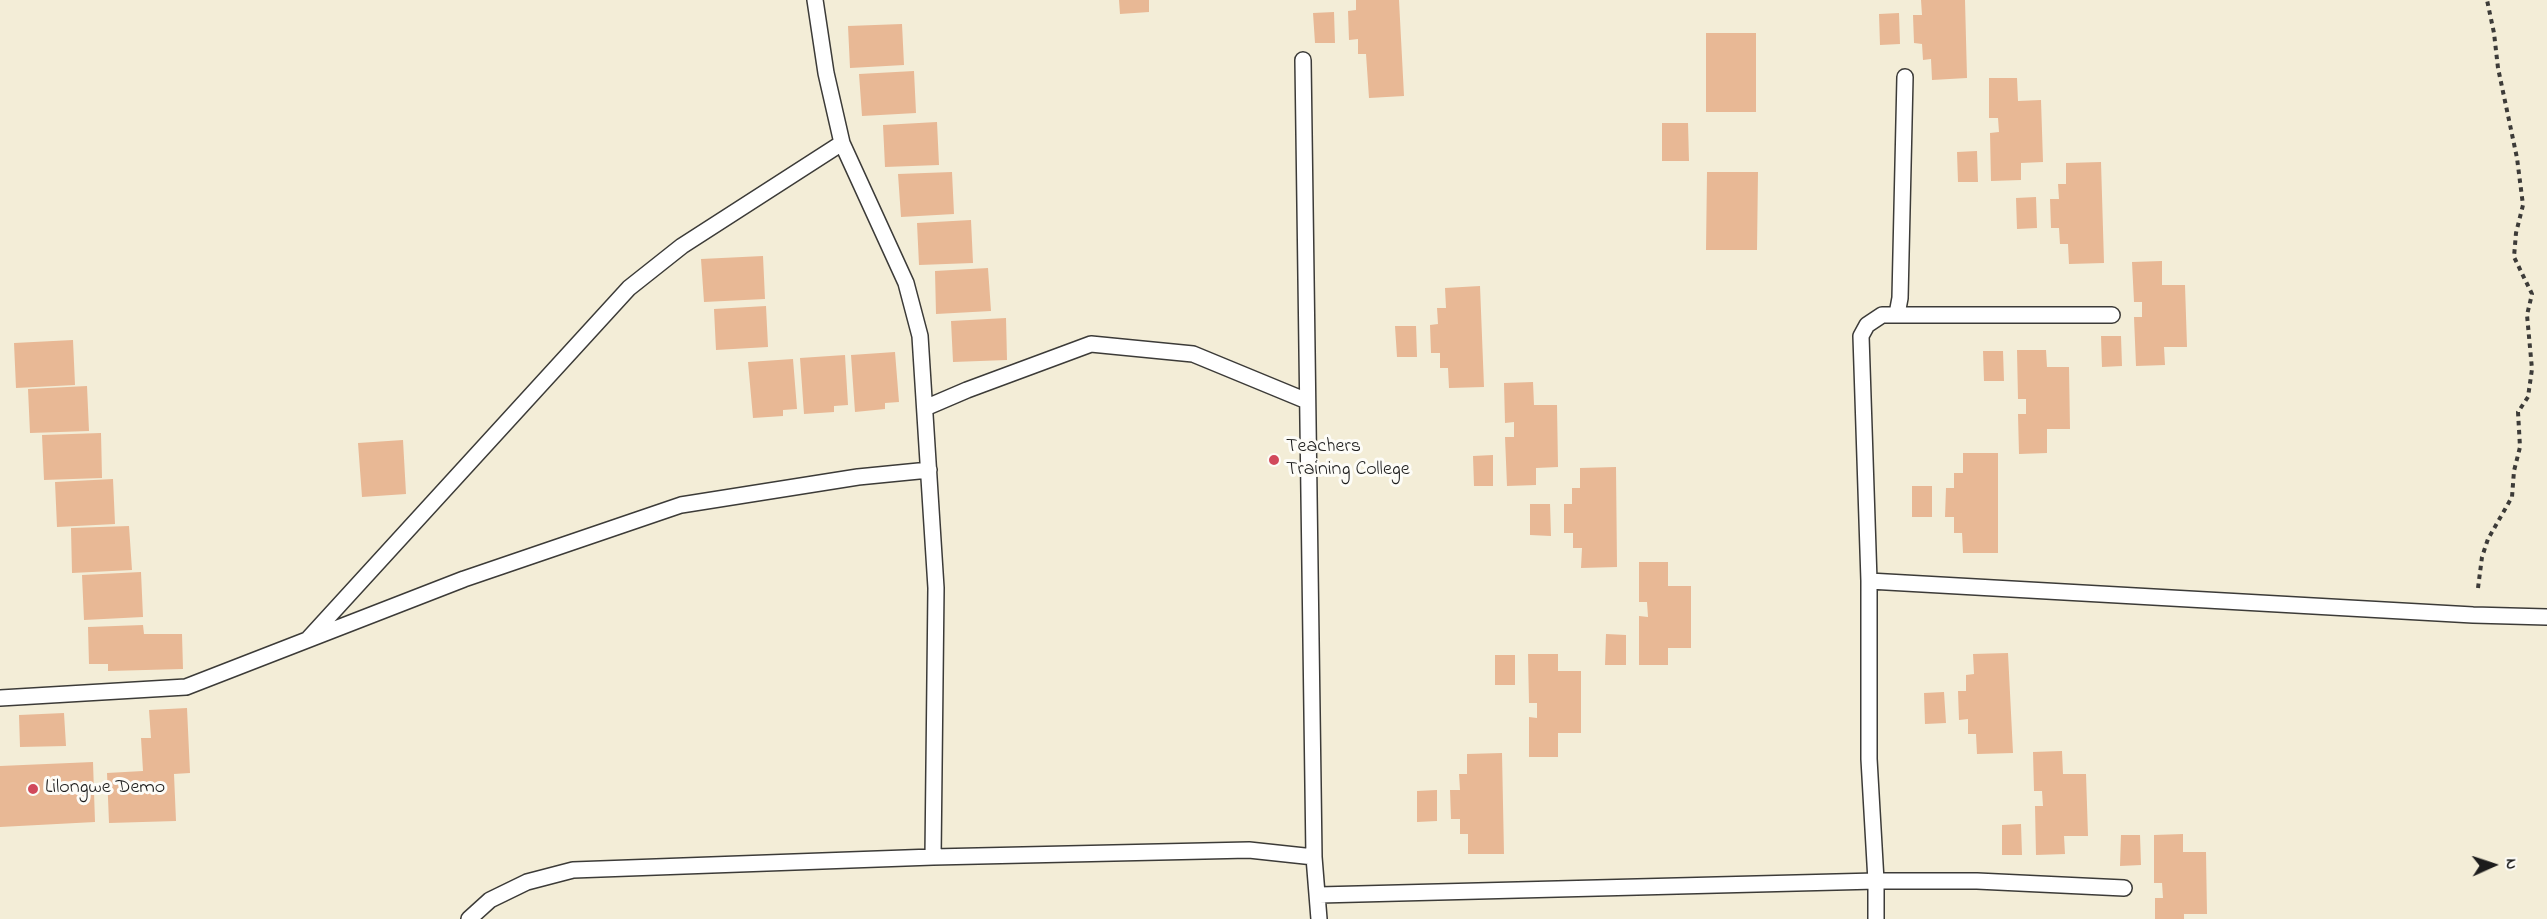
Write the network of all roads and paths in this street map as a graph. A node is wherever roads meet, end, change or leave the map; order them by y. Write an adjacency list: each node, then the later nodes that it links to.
1 (815, 0): 5 (lane)
2 (2487, 0): 12 (path)
3 (1303, 60): 8 (lane)
4 (1905, 77): 6 (lane)
5 (842, 143): 9 (lane); 14 (lane)
6 (1897, 314): 7 (lane); 11 (lane)
7 (2112, 315)
8 (1307, 401): 9 (lane); 17 (lane)
9 (925, 408): 10 (lane)
10 (929, 470): 14 (lane); 16 (lane)
11 (1869, 580): 12 (lane); 18 (lane)
12 (2473, 615): 13 (lane)
13 (2547, 617)
14 (307, 640): 15 (lane)
15 (0, 698)
16 (933, 857): 17 (lane); 21 (lane)
17 (1314, 857): 20 (lane)
18 (1876, 881): 19 (lane); 20 (lane); 23 (lane)
19 (2124, 888)
20 (1319, 895): 22 (lane)
21 (469, 919)
22 (1319, 919)
23 (1876, 919)

